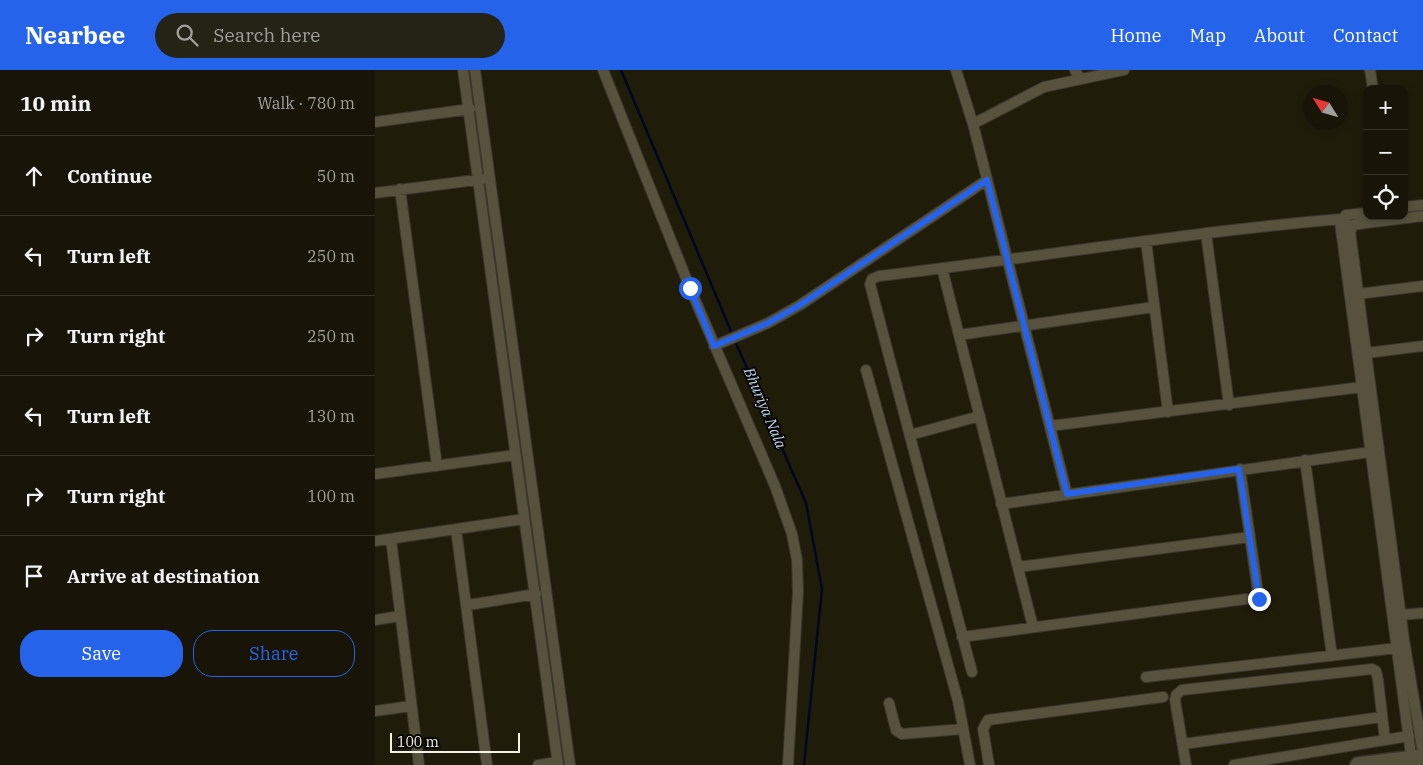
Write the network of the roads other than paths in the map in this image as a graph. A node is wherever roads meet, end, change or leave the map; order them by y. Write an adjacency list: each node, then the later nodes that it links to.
1 (463, 70): 9 (street)
2 (475, 70): 12 (street)
3 (603, 70): 32 (street)
4 (956, 70): 11 (street)
5 (1124, 70): 7 (street)
6 (1371, 70): 8 (street)
7 (1077, 75): 11 (street)
8 (1373, 85)
9 (470, 109): 10 (street); 13 (street)
10 (375, 122)
11 (973, 124): 14 (street)
12 (489, 178): 13 (street); 84 (street)
13 (477, 179): 15 (street); 43 (street)
14 (987, 180): 25 (street); 32 (street)
15 (400, 189): 16 (street); 45 (street)
16 (375, 193)
17 (1423, 205): 18 (street)
18 (1408, 207)
19 (1363, 213): 21 (street)
20 (1423, 216): 22 (street)
21 (1341, 219): 22 (street); 23 (street); 36 (street)
22 (1351, 228): 28 (street)
23 (1206, 233): 24 (street); 37 (street)
24 (1145, 241): 25 (street); 29 (street)
25 (1008, 261): 26 (street); 30 (street)
26 (942, 268): 31 (street); 41 (street)
27 (1423, 286): 28 (street)
28 (1358, 294): 34 (street)
29 (1154, 306): 30 (street); 38 (street)
30 (1025, 325): 31 (street); 40 (street)
31 (959, 335): 39 (street)
32 (718, 345): 85 (street)
33 (1423, 346): 34 (street)
34 (1367, 353): 62 (street)
35 (866, 370): 75 (street)
36 (1362, 387): 37 (street); 42 (street)
37 (1229, 405): 38 (street)
38 (1168, 412): 40 (street)
39 (980, 416): 41 (street); 49 (street)
40 (1050, 426): 48 (street)
41 (910, 435): 65 (street)
42 (1370, 452): 44 (street); 66 (street)
43 (515, 455): 45 (street); 50 (street)
44 (1305, 460): 46 (street); 67 (street)
45 (437, 466): 47 (street)
46 (1239, 469): 48 (street); 52 (street)
47 (375, 474)
48 (1067, 494): 49 (street)
49 (1001, 504): 55 (street)
50 (524, 519): 51 (street); 56 (street)
51 (456, 529): 53 (street); 59 (street)
52 (1249, 537): 55 (street); 58 (street)
53 (391, 539): 54 (street); 61 (street)
54 (375, 541)
55 (1017, 567): 64 (street)
56 (535, 594): 59 (street); 80 (street)
57 (1246, 598): 64 (street)
58 (1259, 599)
59 (468, 605): 82 (street)
60 (1423, 613): 62 (street)
61 (400, 616): 63 (street); 72 (street)
62 (1401, 616): 79 (street)
63 (375, 620)
64 (1033, 627): 65 (street)
65 (962, 637): 68 (street)
66 (1397, 648): 67 (street); 76 (street)
67 (1332, 656): 69 (street)
68 (971, 672)
69 (1146, 677)
70 (1163, 697): 87 (street)
71 (889, 703): 75 (street)
72 (411, 706): 73 (street); 81 (street)
73 (375, 711)
74 (1382, 717): 77 (street); 78 (street); 78 (street)
75 (963, 728): 86 (street)
76 (1409, 736): 77 (street); 79 (street)
77 (1385, 740): 89 (street)
78 (1183, 744): 88 (street)
79 (1418, 758): 90 (street)
80 (558, 763): 83 (street)
81 (419, 765)
82 (487, 765)
83 (538, 765)
84 (570, 765)
85 (788, 765)
86 (970, 765)
87 (989, 765)
88 (1187, 765)
89 (1234, 765)
90 (1358, 765)

